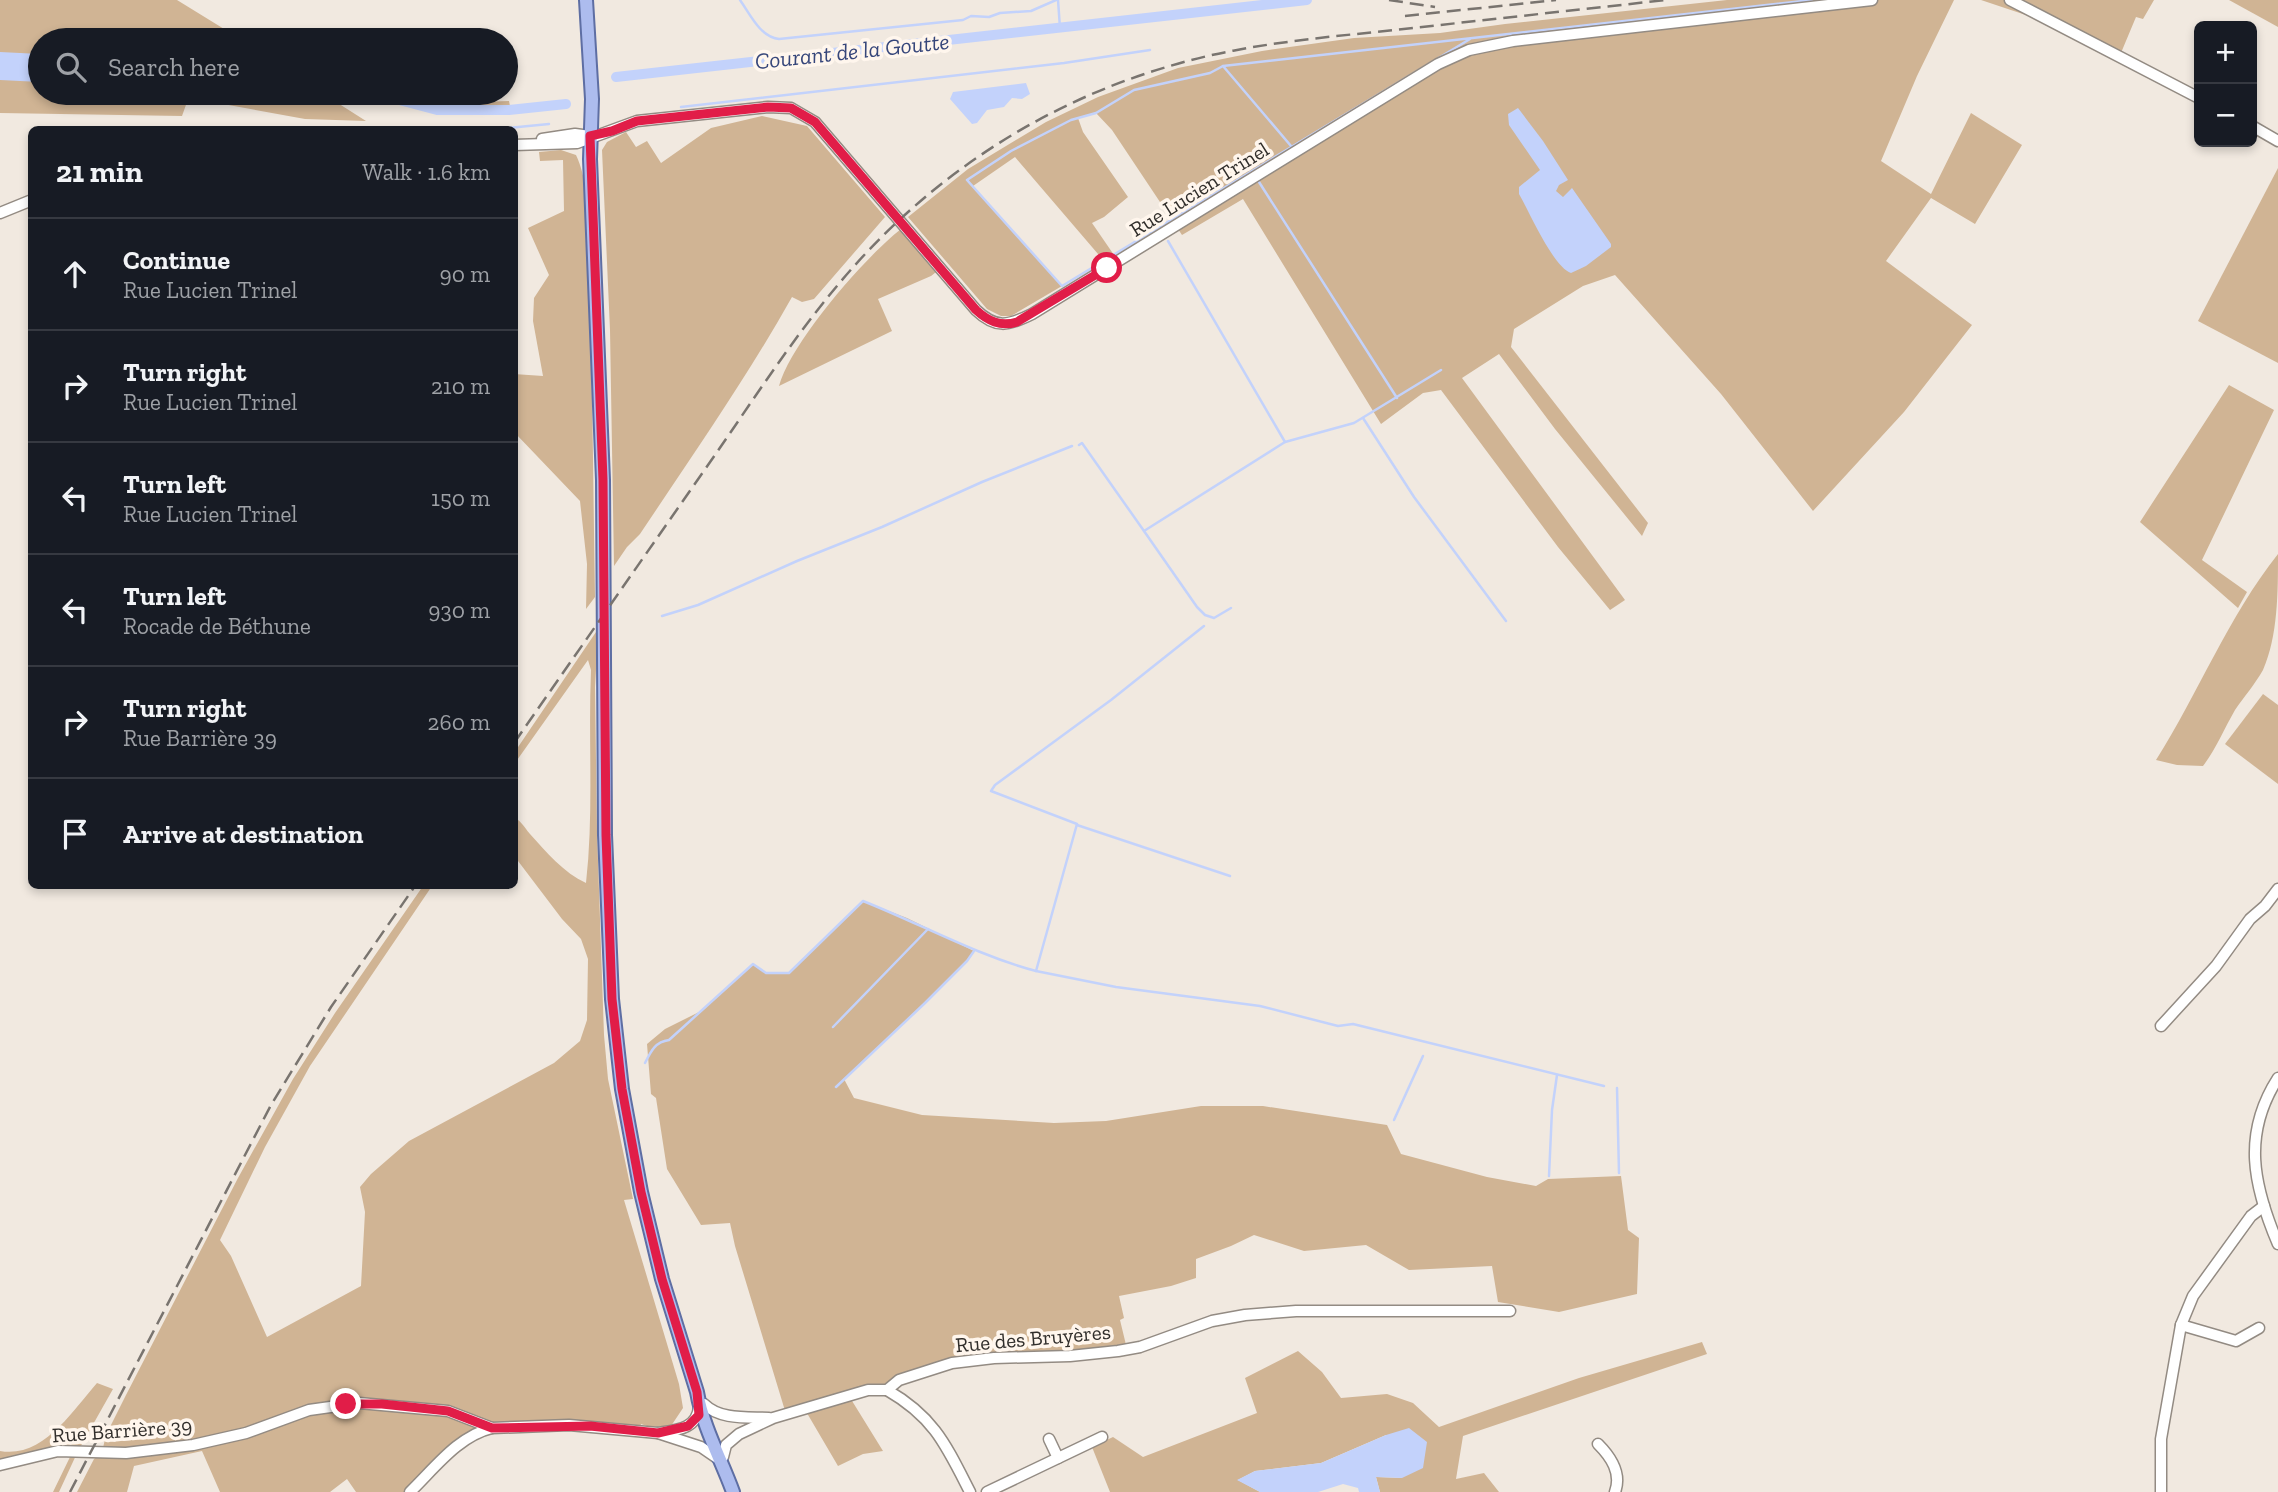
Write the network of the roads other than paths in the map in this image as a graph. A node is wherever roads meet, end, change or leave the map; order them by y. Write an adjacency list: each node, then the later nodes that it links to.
1 (586, 0): 6 (main road)
2 (1871, 0): 6 (street, Rue Lucien Trinel)
3 (2010, 0): 4 (street)
4 (2194, 95)
5 (2257, 129): 7 (street)
6 (590, 136): 8 (street); 21 (main road)
7 (2278, 141)
8 (518, 144)
9 (28, 202): 10 (street)
10 (0, 213)
11 (2278, 889): 12 (street)
12 (2161, 1026)
13 (2278, 1078): 14 (street)
14 (2264, 1206): 15 (street); 18 (street)
15 (2275, 1228): 16 (street)
16 (2278, 1244)
17 (1510, 1311): 20 (street, Rue des Bruyères)
18 (2181, 1325): 19 (street); 36 (street)
19 (2259, 1328)
20 (887, 1390): 22 (street, Rue des Bruyères); 33 (street)
21 (700, 1400): 22 (street, Rue des Bruyères); 24 (street, Rue Barrière 39); 28 (main road)
22 (773, 1418): 28 (street, Rue des Bruyères)
23 (492, 1428): 24 (street, Rue Barrière 39); 30 (street, Rue Barrière 39); 31 (street)
24 (658, 1433): 28 (street, Rue Barrière 39)
25 (1102, 1437): 29 (street)
26 (1049, 1439): 29 (street)
27 (1598, 1444): 35 (street)
28 (720, 1458): 32 (main road)
29 (1058, 1458): 34 (street)
30 (0, 1465)
31 (410, 1492)
32 (733, 1492)
33 (970, 1492)
34 (986, 1492)
35 (1615, 1492)
36 (2161, 1492)

